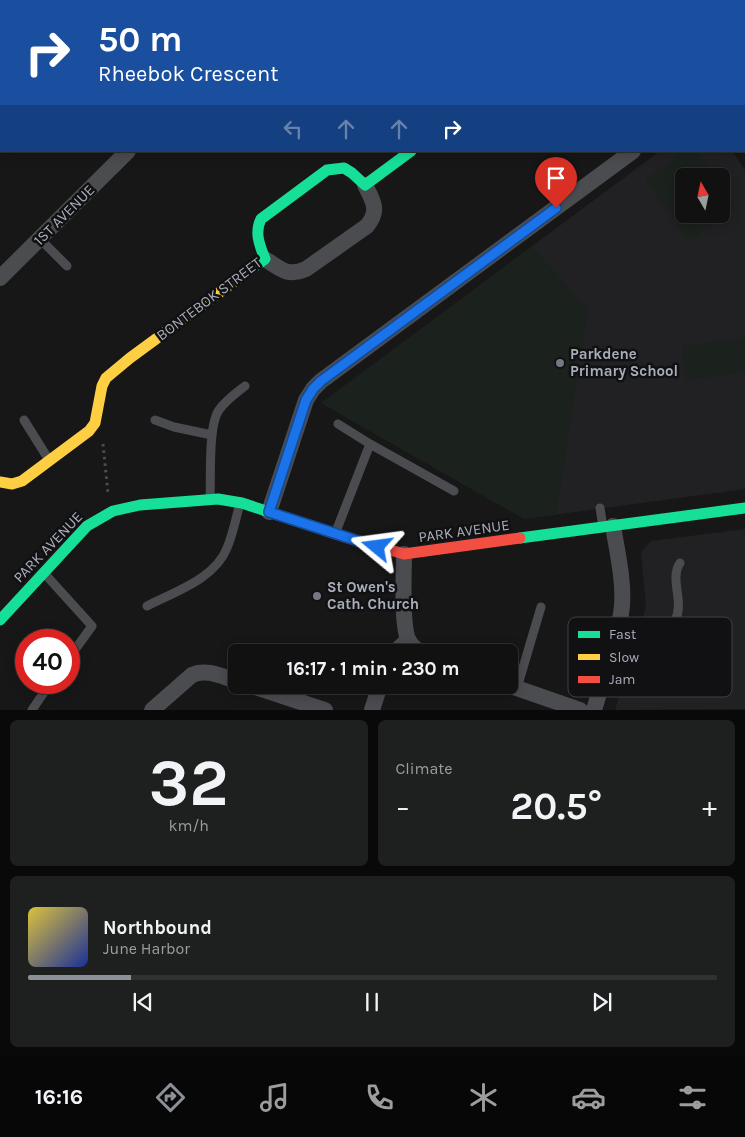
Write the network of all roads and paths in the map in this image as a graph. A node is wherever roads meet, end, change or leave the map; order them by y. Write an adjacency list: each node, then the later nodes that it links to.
1 (127, 152): 5 (street, 1ST AVENUE)
2 (410, 152): 4 (street)
3 (632, 152): 24 (street)
4 (365, 185): 6 (street); 6 (street, BONTEBOK STREET)
5 (40, 239): 7 (lane); 8 (street, 1ST AVENUE)
6 (265, 259): 12 (street, BONTEBOK STREET)
7 (67, 266)
8 (0, 278)
9 (245, 386): 14 (lane)
10 (24, 420): 16 (lane)
11 (155, 420): 14 (lane)
12 (95, 423): 16 (street); 23 (path)
13 (338, 424): 15 (lane)
14 (212, 435): 19 (lane)
15 (370, 444): 18 (lane); 26 (lane)
16 (50, 462): 17 (street)
17 (0, 482)
18 (454, 490)
19 (210, 499): 20 (street, PARK AVENUE); 23 (street, PARK AVENUE)
20 (240, 503): 24 (street, PARK AVENUE); 31 (lane)
21 (600, 508): 25 (lane)
22 (745, 508): 25 (street, PARK AVENUE)
23 (110, 511): 29 (street, PARK AVENUE)
24 (269, 512): 26 (street, PARK AVENUE)
25 (608, 526): 27 (street, PARK AVENUE); 34 (street)
26 (335, 534): 27 (street, PARK AVENUE)
27 (404, 554): 37 (street)
28 (680, 562): 33 (lane)
29 (44, 573): 36 (street, PARK AVENUE); 38 (lane)
30 (685, 599): 33 (lane)
31 (148, 606)
32 (541, 607): 41 (lane)
33 (678, 611): 35 (lane)
34 (620, 617)
35 (676, 617)
36 (0, 620)
37 (408, 640): 39 (street); 40 (street)
38 (80, 643)
39 (404, 644)
40 (412, 644)
41 (518, 670)
42 (228, 679): 50 (street)
43 (518, 689): 48 (street)
44 (43, 694): 49 (lane)
45 (276, 694): 51 (street)
46 (377, 694): 52 (street)
47 (598, 697): 54 (street)
48 (556, 706): 53 (street)
49 (32, 710)
50 (152, 710)
51 (325, 710)
52 (372, 710)
53 (580, 710)
54 (594, 710)

